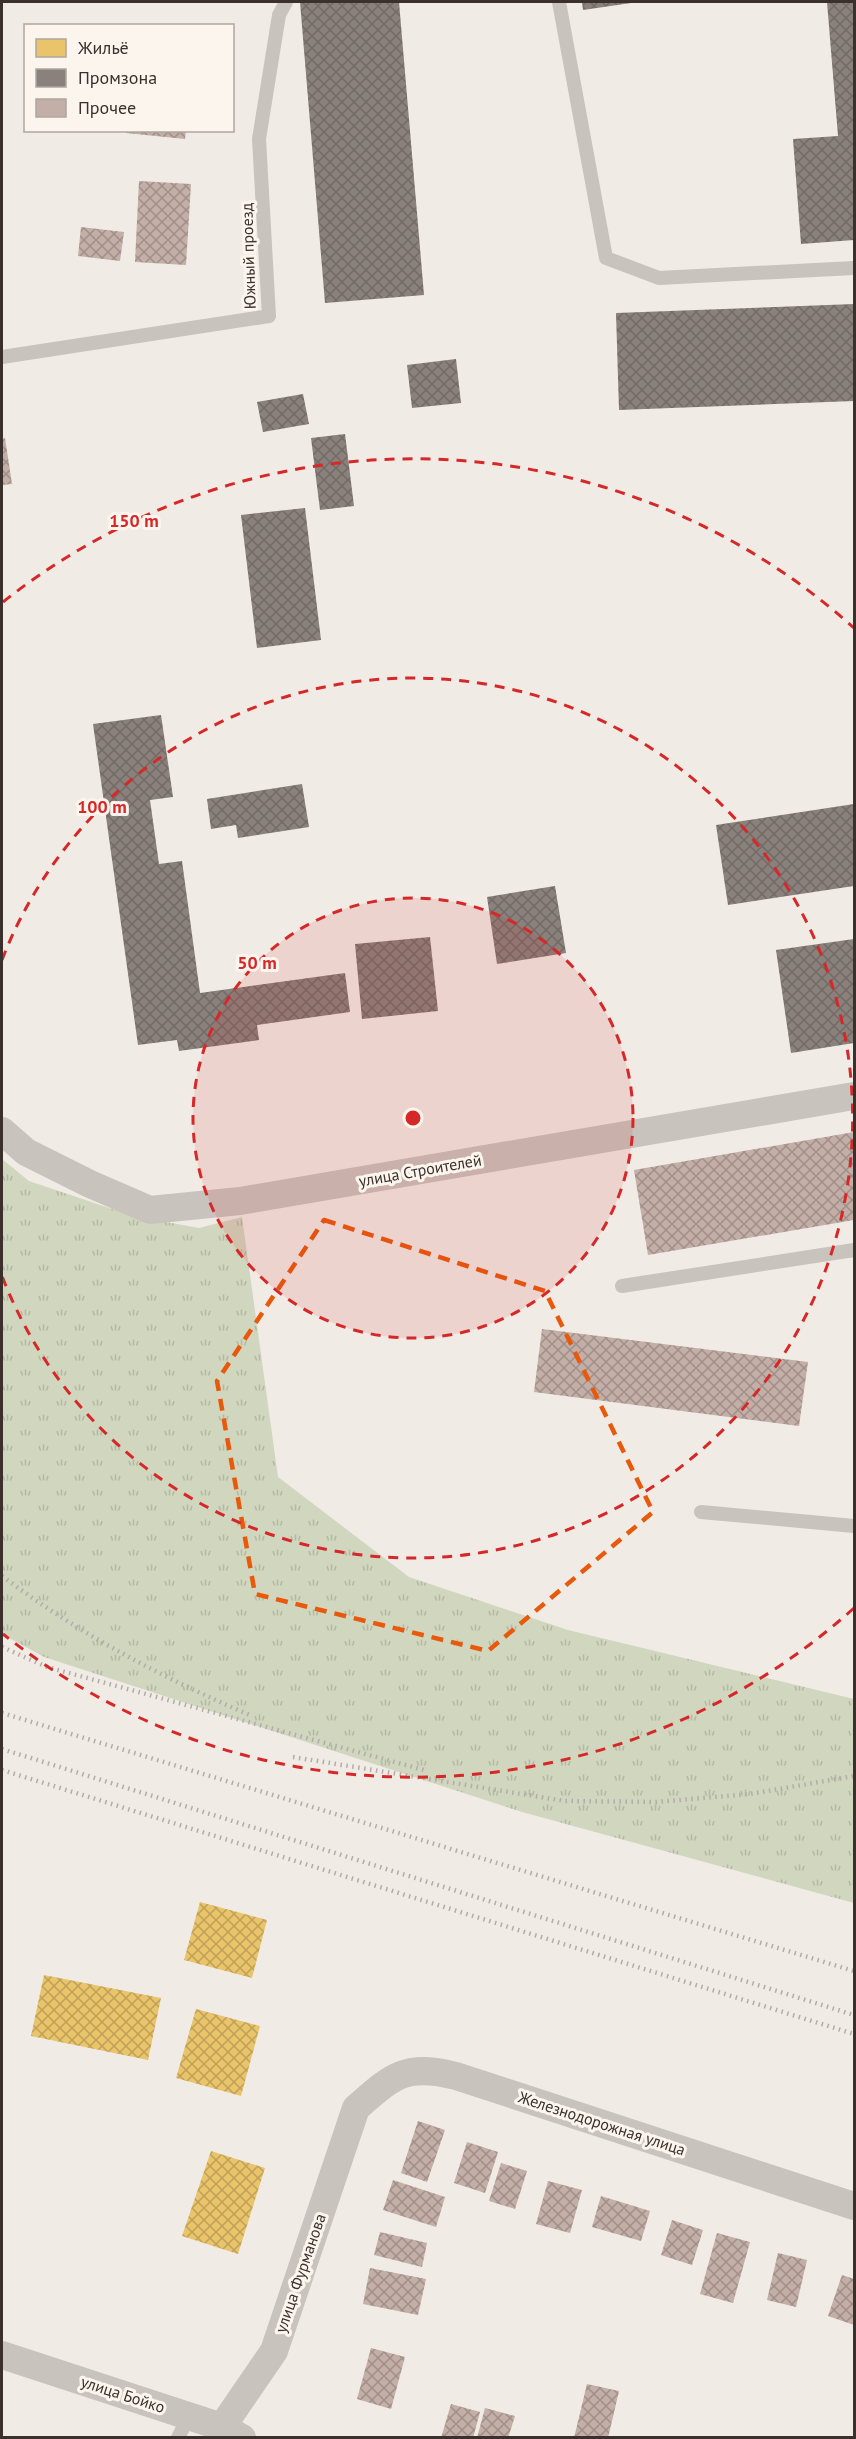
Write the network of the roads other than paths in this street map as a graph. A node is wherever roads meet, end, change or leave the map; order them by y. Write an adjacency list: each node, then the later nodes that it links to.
1 (286, 2): 4 (lane, Южный проезд)
2 (559, 2): 3 (lane)
3 (855, 268)
4 (2, 357)
5 (855, 1096): 6 (street, улица Строителей)
6 (2, 1131)
7 (855, 1250): 8 (lane)
8 (622, 1286)
9 (701, 1512): 10 (lane)
10 (855, 1526)
11 (356, 2108): 12 (street, Железнодорожная улица); 15 (street, улица Фурманова)
12 (855, 2206)
13 (2, 2355): 14 (street, улица Бойко)
14 (183, 2427): 15 (street, улица Бойко)
15 (232, 2432)

